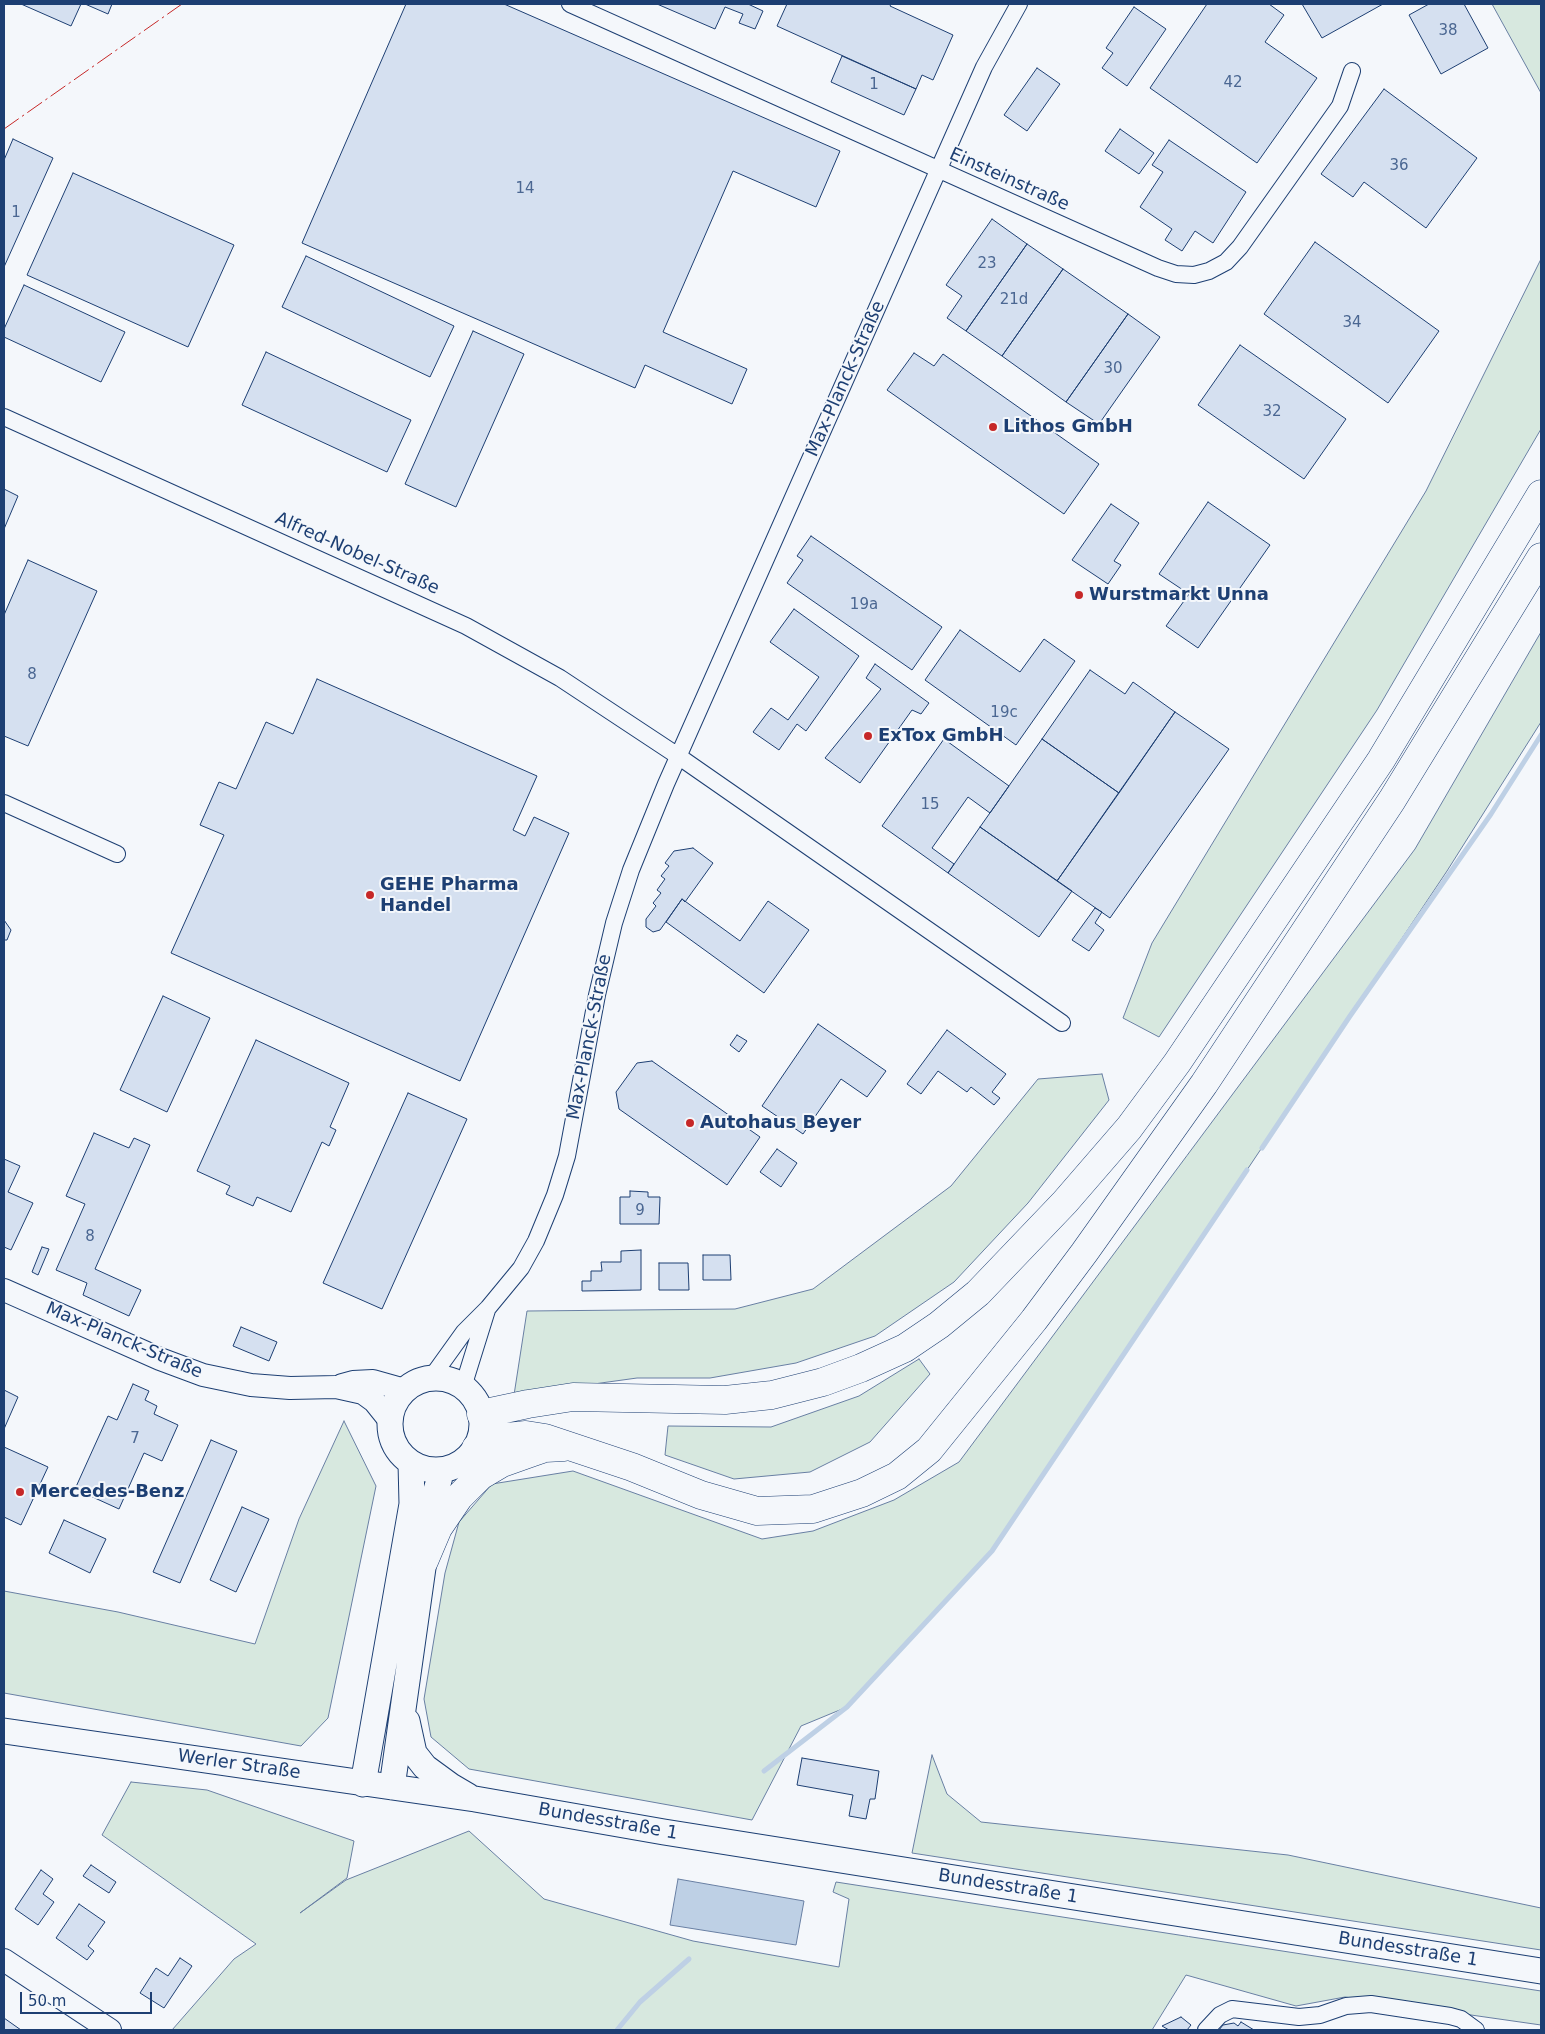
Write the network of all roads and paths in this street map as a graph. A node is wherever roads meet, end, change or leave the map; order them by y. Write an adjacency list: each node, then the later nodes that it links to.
1 (570, 4): 4 (street, Einsteinstraße)
2 (1019, 4): 4 (street, Max-Planck-Straße)
3 (1352, 71): 4 (street, Einsteinstraße)
4 (939, 170): 8 (street, Max-Planck-Straße)
5 (4, 417): 8 (street, Alfred-Nobel-Straße)
6 (1541, 494): 18 (highway)
7 (1541, 557): 20 (highway)
8 (678, 756): 11 (street); 13 (street, Max-Planck-Straße)
9 (4, 803): 10 (street)
10 (117, 854)
11 (1062, 1023)
12 (4, 1290): 15 (main road, Max-Planck-Straße)
13 (488, 1308): 14 (street, Max-Planck-Straße); 16 (street, Max-Planck-Straße)
14 (431, 1378): 16 (main road); 17 (main road)
15 (336, 1387): 17 (main road, Max-Planck-Straße); 19 (main road, Max-Planck-Straße)
16 (463, 1387): 18 (main road)
17 (405, 1390): 19 (main road)
18 (481, 1414): 21 (main road)
19 (390, 1421): 22 (main road)
20 (573, 1447): 21 (highway); 24 (highway)
21 (476, 1448): 23 (main road)
22 (410, 1463): 23 (main road); 27 (main road)
23 (442, 1470): 24 (main road)
24 (424, 1561): 25 (main road)
25 (403, 1702): 28 (main road); 29 (main road)
26 (4, 1731): 27 (main road, Werler Straße)
27 (363, 1784): 28 (main road, Werler Straße)
28 (392, 1787): 29 (main road, Werler Straße)
29 (475, 1799): 31 (main road, Bundesstraße 1)
30 (4, 1960): 32 (main road)
31 (1541, 1971)
32 (110, 2030)
33 (1206, 2030): 34 (street)
34 (1476, 2030)

